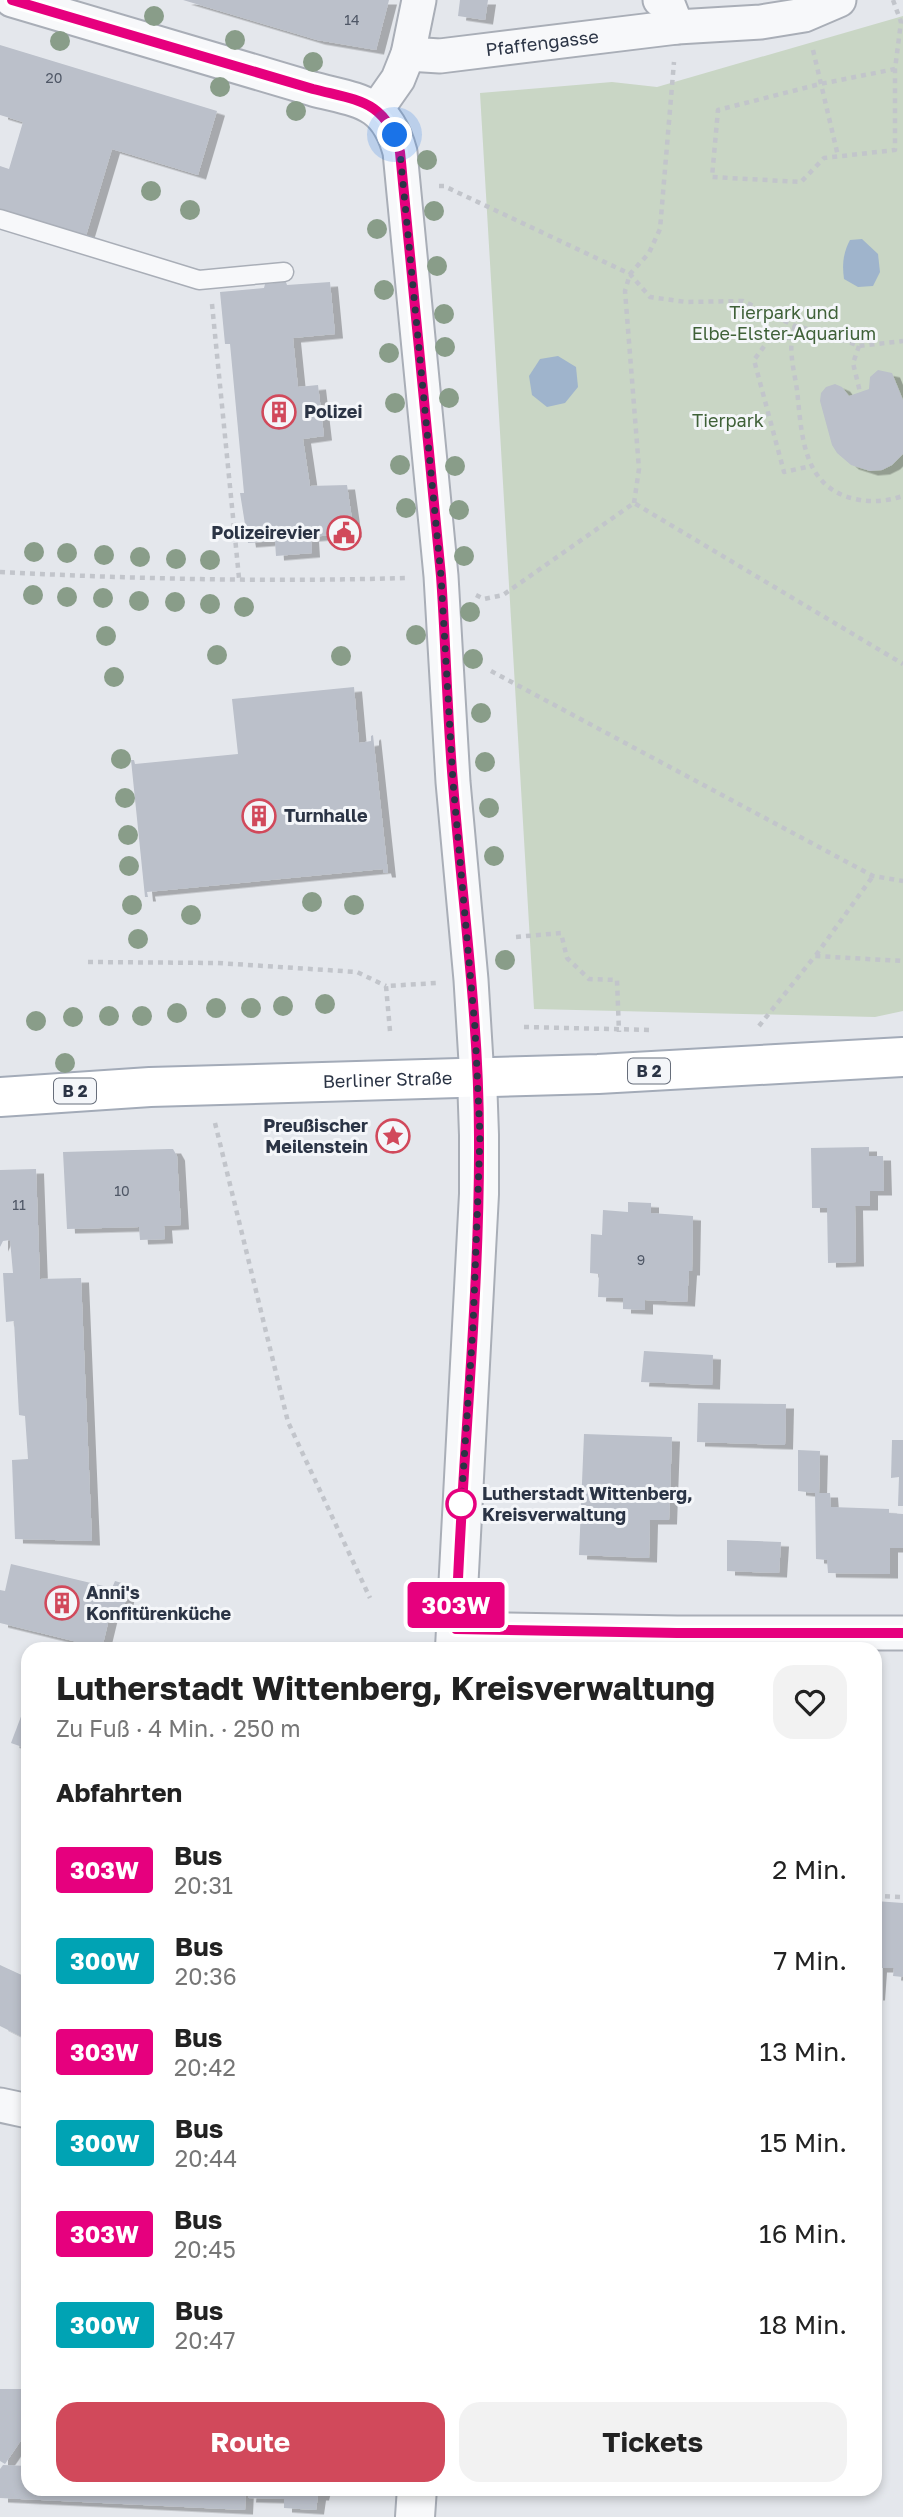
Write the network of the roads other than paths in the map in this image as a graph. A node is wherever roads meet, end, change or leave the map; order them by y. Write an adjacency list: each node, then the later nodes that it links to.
1 (12, 0): 6 (street)
2 (419, 0): 5 (street)
3 (839, 0): 4 (street, Pfaffengasse)
4 (668, 13): 5 (street, Pfaffengasse)
5 (408, 54): 6 (street)
6 (377, 109): 10 (street)
7 (0, 219): 8 (lane)
8 (284, 272)
9 (903, 1057): 10 (main road, Berliner Straße / B 2)
10 (477, 1077): 11 (main road, Berliner Straße / B 2); 13 (street)
11 (0, 1097)
12 (903, 1633): 13 (street)
13 (455, 1639)
14 (0, 2105): 15 (street)
15 (21, 2110)
16 (416, 2496): 17 (street)
17 (415, 2517)

